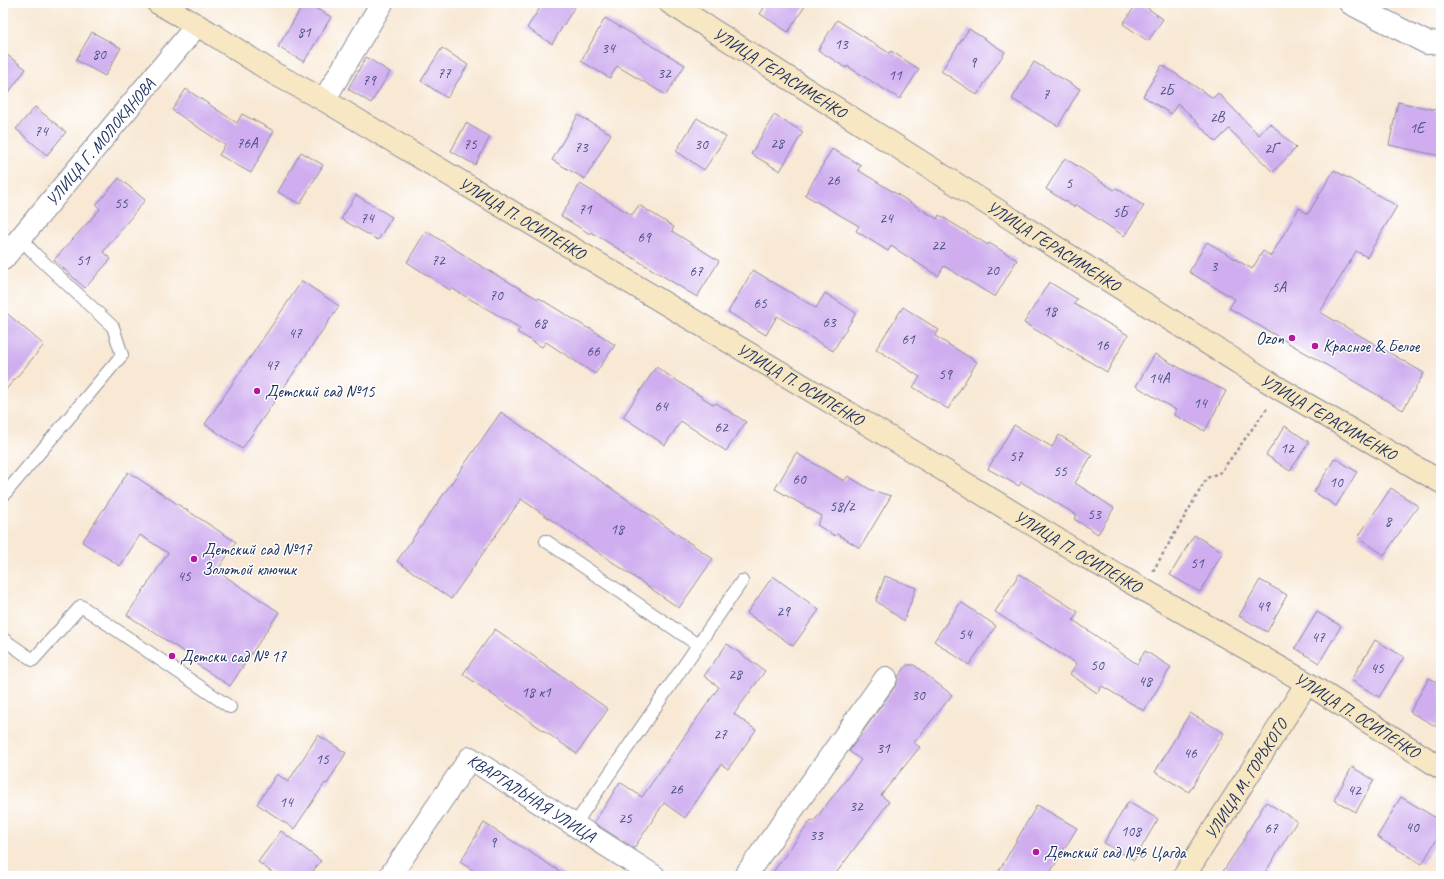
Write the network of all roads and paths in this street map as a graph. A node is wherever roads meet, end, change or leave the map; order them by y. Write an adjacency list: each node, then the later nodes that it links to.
1 (158, 3): 5 (main road, УЛИЦА П. ОСИПЕНКО)
2 (382, 3): 7 (street)
3 (670, 3): 10 (main road, УЛИЦА ГЕРАСИМЕНКО)
4 (1350, 3): 6 (street)
5 (197, 25): 7 (main road, УЛИЦА П. ОСИПЕНКО); 8 (street, УЛИЦА Г. МОЛОКАНОВА)
6 (1441, 42)
7 (324, 100): 15 (main road, УЛИЦА П. ОСИПЕНКО)
8 (21, 238): 9 (street, УЛИЦА Г. МОЛОКАНОВА); 12 (lane)
9 (3, 259)
10 (1280, 390): 11 (main road, УЛИЦА ГЕРАСИМЕНКО); 15 (path)
11 (1441, 482)
12 (3, 496)
13 (546, 542): 17 (lane)
14 (742, 581): 17 (lane)
15 (1144, 589): 19 (main road, УЛИЦА П. ОСИПЕНКО)
16 (3, 639): 20 (lane)
17 (698, 645): 22 (lane)
18 (886, 678): 25 (street)
19 (1307, 683): 21 (main road, УЛИЦА П. ОСИПЕНКО); 26 (main road, УЛИЦА М. ГОРЬКОГО)
20 (230, 707)
21 (1441, 768)
22 (575, 824): 23 (street, КВАРТАЛЬНАЯ УЛИЦА); 24 (street, КВАРТАЛЬНАЯ УЛИЦА)
23 (390, 876)
24 (654, 876)
25 (745, 876)
26 (1184, 876)

